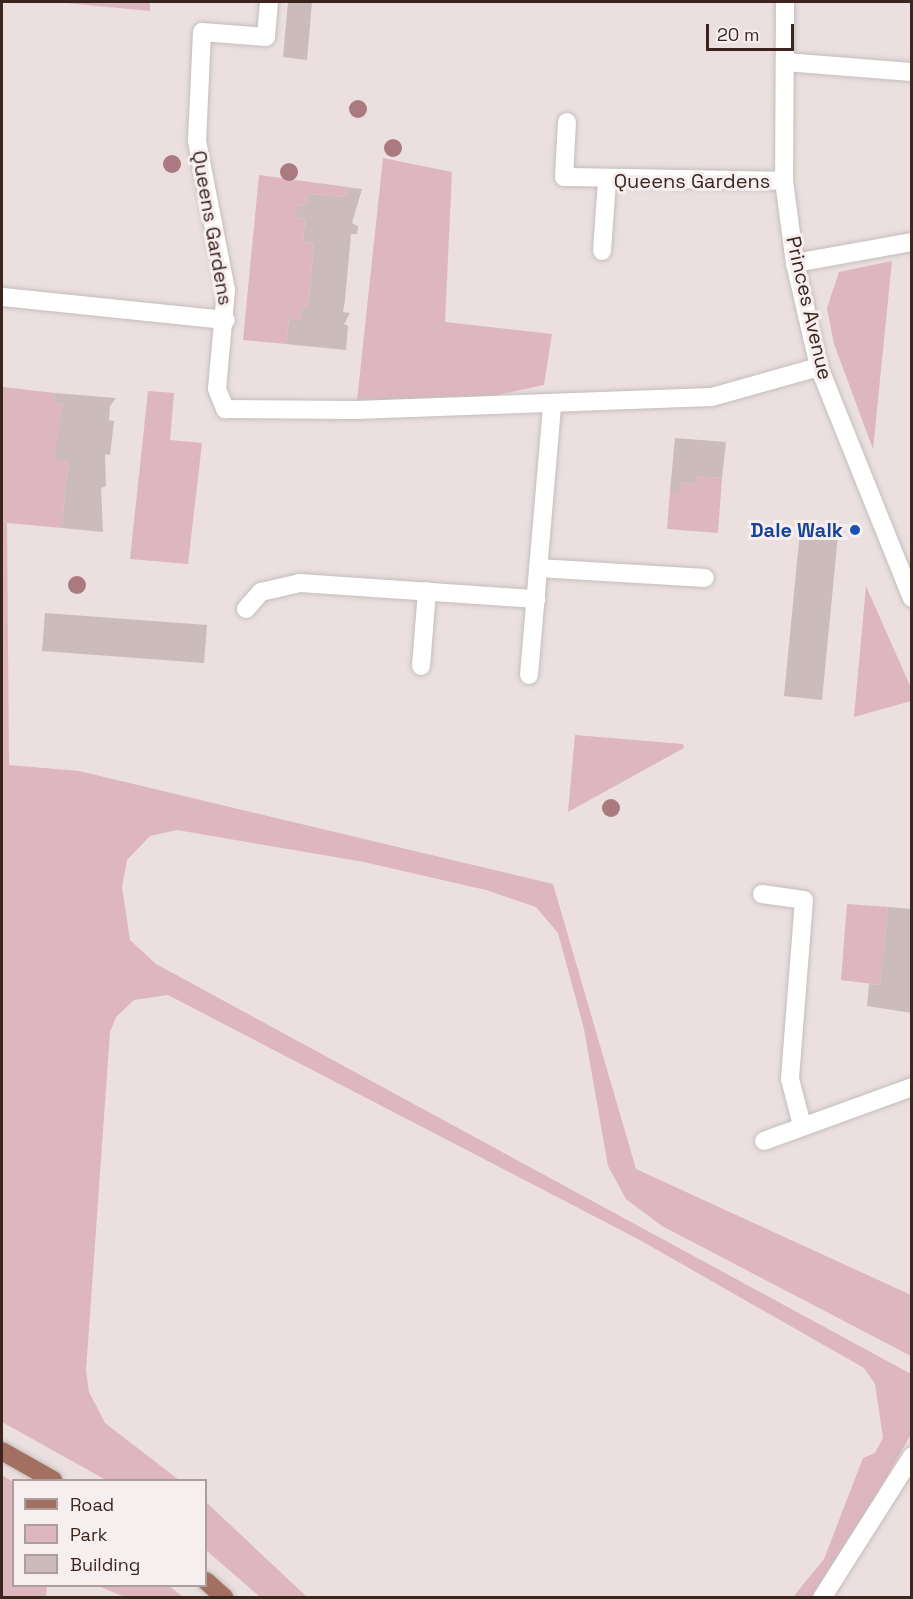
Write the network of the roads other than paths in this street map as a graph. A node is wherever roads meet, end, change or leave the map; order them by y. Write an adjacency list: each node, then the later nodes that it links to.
1 (269, 2): 12 (street, Queens Gardens)
2 (785, 2): 3 (street, Princes Avenue)
3 (785, 62): 4 (street); 6 (street, Princes Avenue)
4 (912, 72)
5 (567, 122): 7 (street, Queens Gardens)
6 (784, 180): 7 (street, Queens Gardens); 10 (street, Princes Avenue)
7 (607, 181): 9 (street)
8 (912, 242): 10 (street)
9 (602, 251)
10 (795, 263): 13 (street, Princes Avenue)
11 (2, 297): 12 (street)
12 (226, 320): 14 (street, Queens Gardens)
13 (819, 367): 14 (street, Queens Gardens); 18 (street, Princes Avenue)
14 (552, 404): 15 (street)
15 (538, 568): 16 (street); 19 (street)
16 (705, 578)
17 (427, 591): 19 (street); 20 (street); 21 (street)
18 (912, 598)
19 (536, 599): 22 (street)
20 (246, 609)
21 (422, 666)
22 (529, 675)
23 (762, 894): 25 (street)
24 (912, 1087): 25 (street)
25 (802, 1125): 26 (street)
26 (764, 1141)
27 (2, 1451): 29 (main road)
28 (909, 1466): 32 (street)
29 (51, 1479)
30 (207, 1582): 31 (main road)
31 (225, 1598)
32 (822, 1598)

